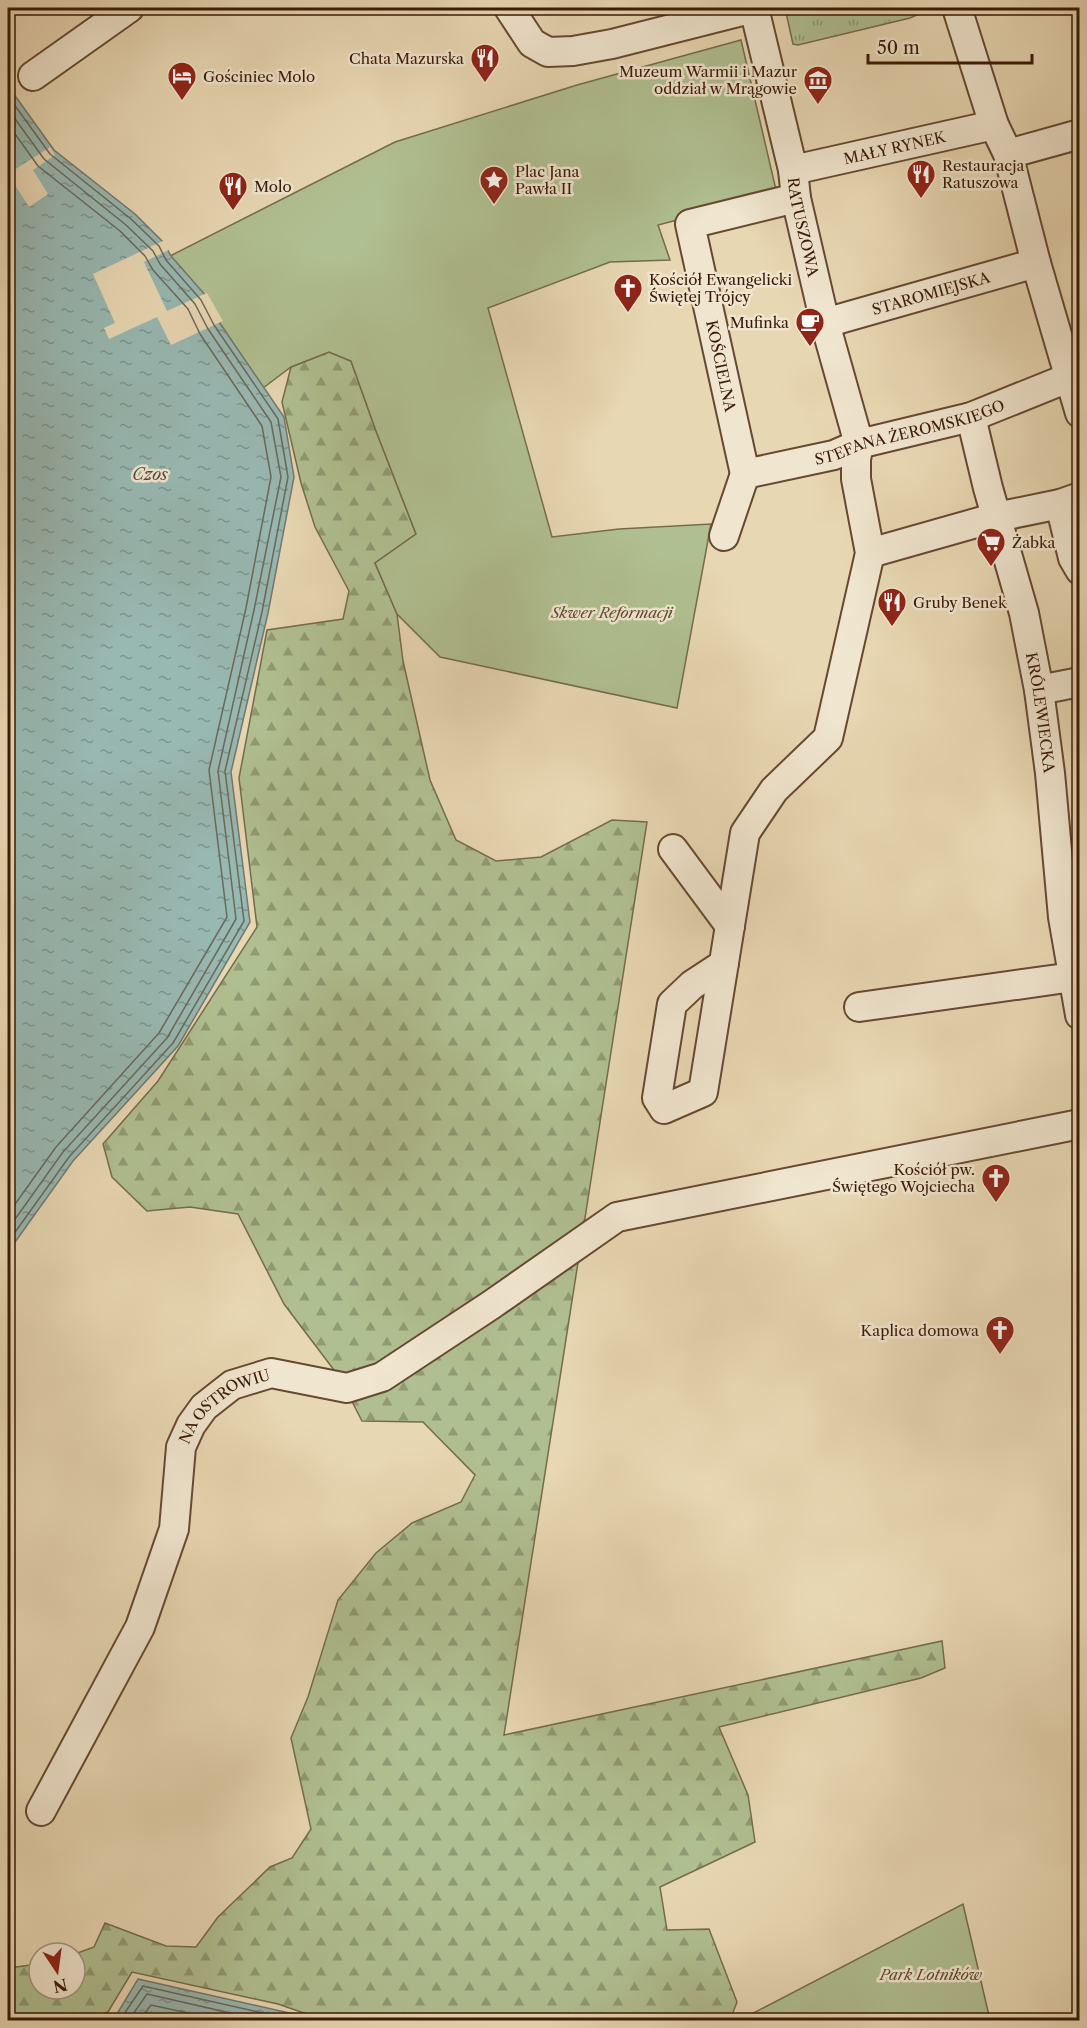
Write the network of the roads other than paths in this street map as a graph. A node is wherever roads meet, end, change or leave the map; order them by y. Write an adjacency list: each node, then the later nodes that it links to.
1 (129, 8): 5 (street)
2 (509, 8): 3 (street)
3 (754, 8): 9 (street, RATUSZOWA)
4 (957, 8): 6 (street)
5 (33, 76)
6 (994, 125): 8 (street); 9 (street, MAŁY RYNEK)
7 (1080, 134): 8 (street)
8 (1008, 154): 11 (street)
9 (793, 170): 10 (street, RATUSZOWA)
10 (796, 198): 12 (street, RATUSZOWA); 16 (street, KOŚCIELNA)
11 (1036, 263): 12 (street, STAROMIEJSKA); 13 (street)
12 (825, 323): 15 (street, RATUSZOWA)
13 (1075, 398): 14 (street, STEFANA ŻEROMSKIEGO)
14 (971, 417): 15 (street, STEFANA ŻEROMSKIEGO); 18 (street, KRÓLEWIECKA)
15 (859, 444): 16 (street, STEFANA ŻEROMSKIEGO); 20 (street)
16 (745, 474): 19 (street)
17 (1070, 500): 18 (street); 21 (street)
18 (996, 517): 20 (street); 23 (street, KRÓLEWIECKA)
19 (724, 536)
20 (870, 553): 26 (street)
21 (1080, 570)
22 (1080, 682): 23 (street)
23 (1039, 690): 24 (street, KRÓLEWIECKA)
24 (1068, 839): 28 (street, KRÓLEWIECKA)
25 (673, 849): 26 (street)
26 (730, 926): 27 (street)
27 (724, 964)
28 (1074, 977): 29 (street); 30 (street, KRÓLEWIECKA)
29 (860, 1007)
30 (1080, 1015)
31 (1080, 1124): 32 (street, NA OSTROWIU)
32 (41, 1810)

